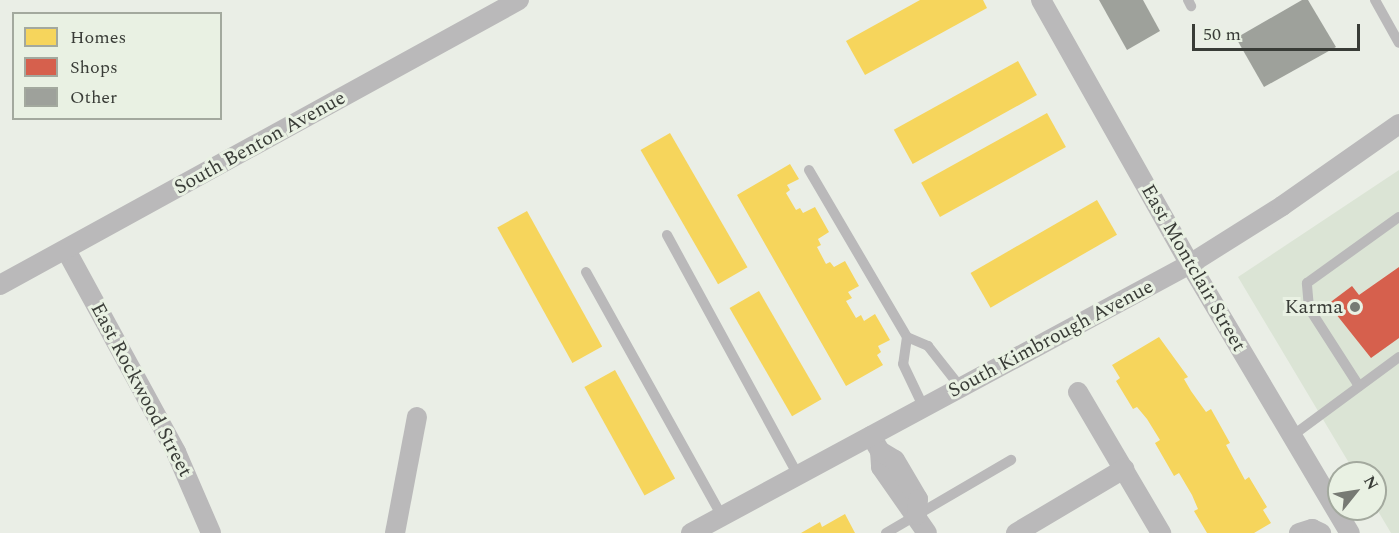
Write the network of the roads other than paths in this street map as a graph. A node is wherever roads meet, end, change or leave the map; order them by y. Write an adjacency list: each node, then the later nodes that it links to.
1 (519, 0): 9 (street, South Benton Avenue)
2 (1041, 0): 10 (street, East Montclair Street)
3 (1375, 0): 4 (lane)
4 (1399, 43)
5 (1399, 124): 10 (street, South Kimbrough Avenue)
6 (809, 170): 13 (lane)
7 (1399, 217): 15 (lane)
8 (667, 235): 24 (lane)
9 (66, 250): 12 (street, South Benton Avenue); 28 (street, East Rockwood Street)
10 (1190, 264): 16 (street, South Kimbrough Avenue); 20 (street, East Montclair Street)
11 (586, 273): 26 (lane)
12 (0, 285)
13 (907, 337): 16 (lane); 18 (lane)
14 (1399, 357): 15 (lane)
15 (1359, 386): 20 (lane)
16 (961, 388): 18 (street, South Kimbrough Avenue)
17 (1078, 392): 23 (street)
18 (924, 408): 21 (street, South Kimbrough Avenue)
19 (417, 417): 29 (street)
20 (1292, 436): 27 (street, East Montclair Street)
21 (876, 444): 24 (street, South Kimbrough Avenue); 25 (street)
22 (1011, 460): 25 (lane)
23 (1124, 469): 33 (street); 34 (street)
24 (798, 475): 26 (street, South Kimbrough Avenue)
25 (917, 515): 31 (lane); 32 (street)
26 (722, 516): 30 (street, South Kimbrough Avenue)
27 (1347, 527): 36 (street)
28 (211, 533)
29 (395, 533)
30 (691, 533)
31 (886, 533)
32 (927, 533)
33 (1016, 533)
34 (1161, 533)
35 (1299, 533): 36 (street)
36 (1324, 533)

